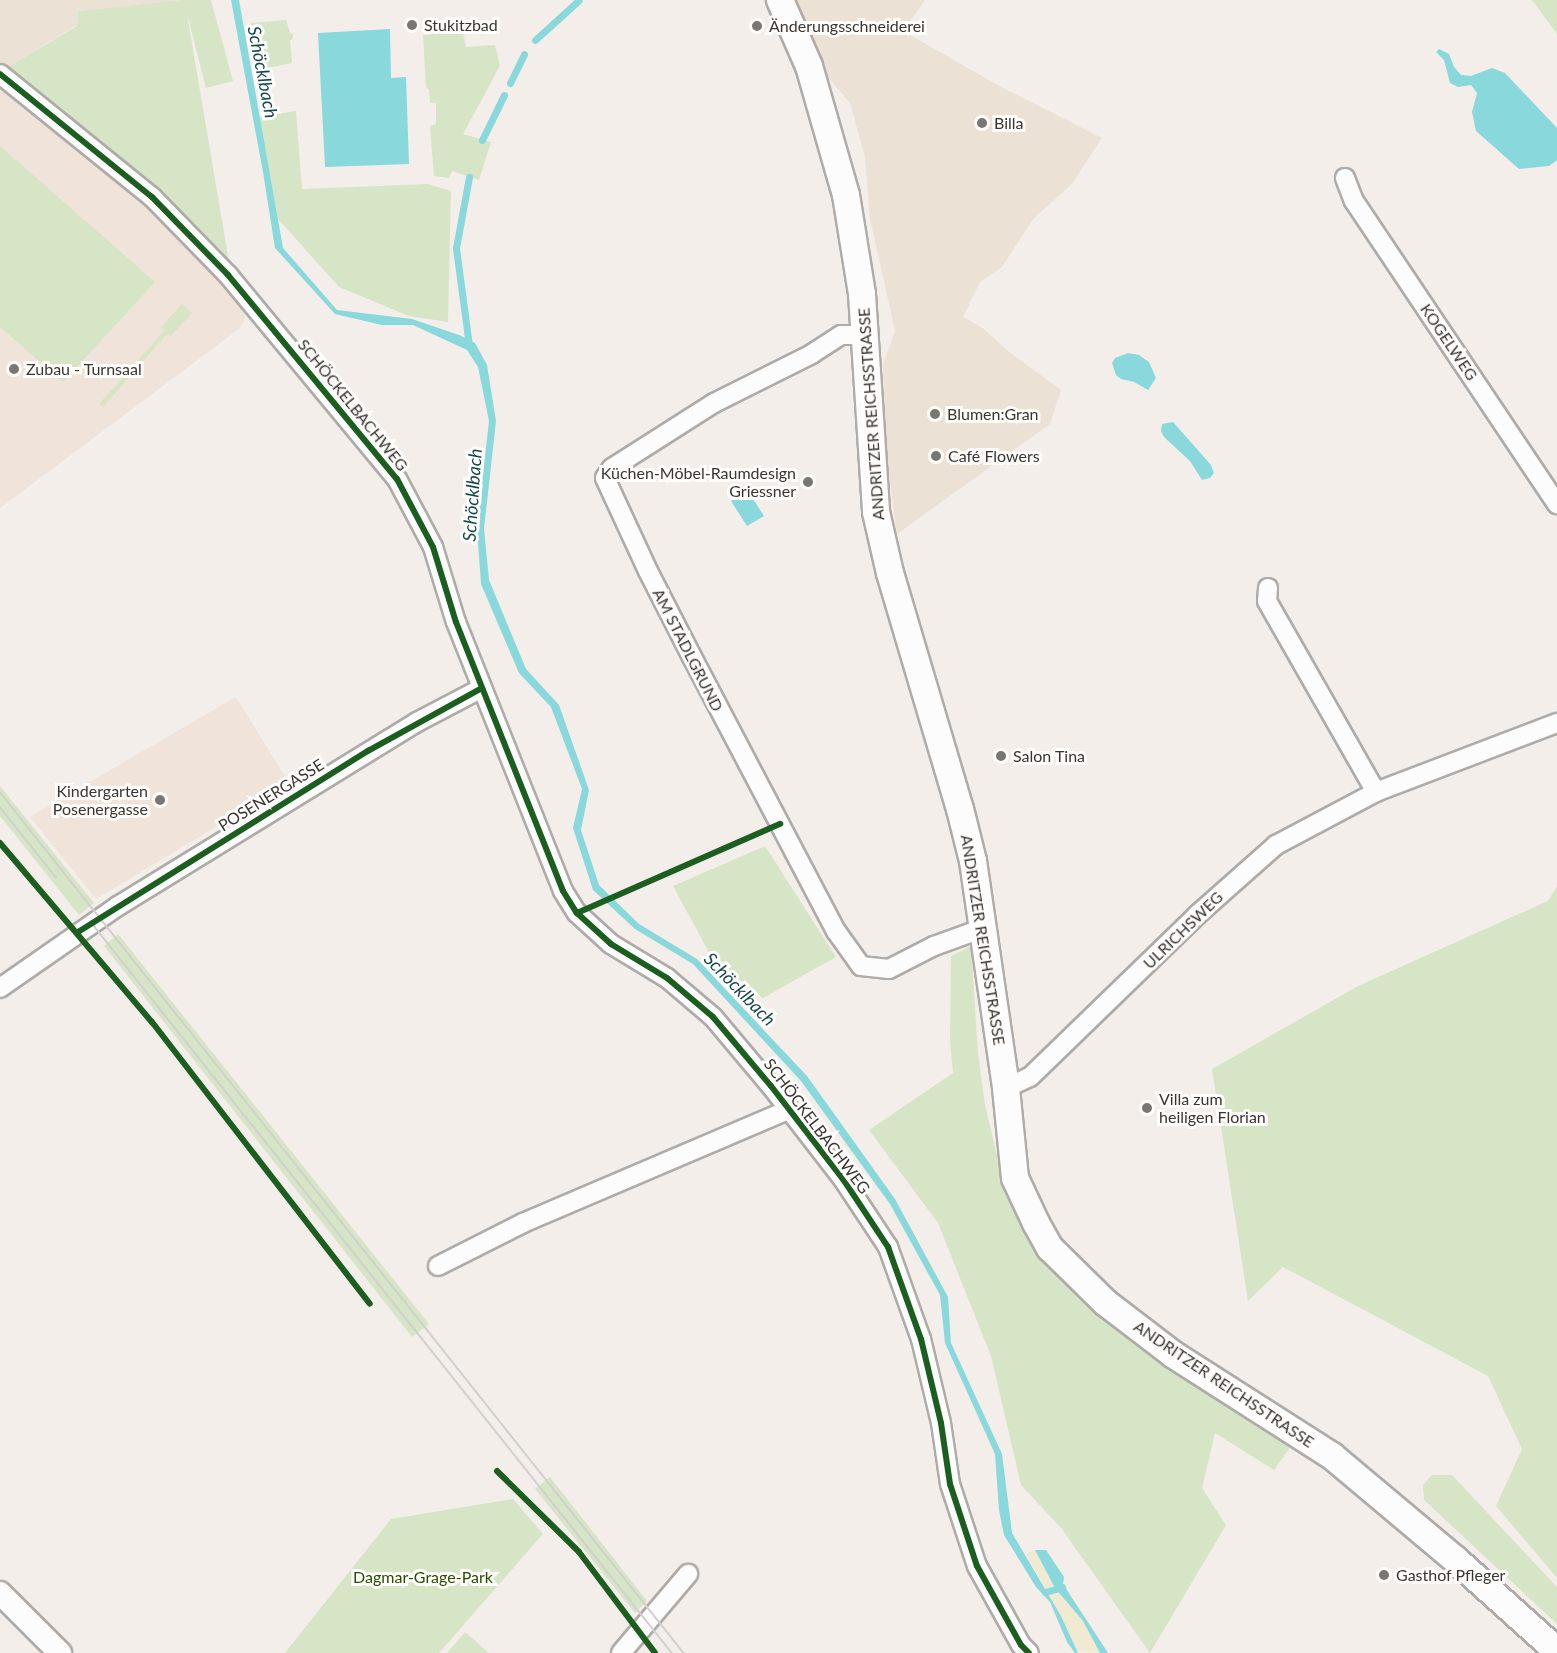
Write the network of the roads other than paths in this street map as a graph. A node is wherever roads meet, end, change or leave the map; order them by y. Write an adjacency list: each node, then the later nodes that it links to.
1 (780, 0): 4 (main road, ANDRITZER REICHSSTRASSE)
2 (0, 74): 7 (street, SCHÖCKELBACHWEG)
3 (1346, 178): 5 (street, KOGELWEG)
4 (864, 335): 10 (main road, ANDRITZER REICHSSTRASSE); 10 (street, AM STADLGRUND)
5 (1557, 504)
6 (1268, 588): 9 (street)
7 (482, 688): 11 (street, POSENERGASSE); 13 (street, SCHÖCKELBACHWEG)
8 (1557, 723): 9 (street, ULRICHSWEG)
9 (1376, 792): 12 (street, ULRICHSWEG)
10 (984, 928): 12 (main road, ANDRITZER REICHSSTRASSE)
11 (0, 988)
12 (1005, 1088): 17 (main road, ANDRITZER REICHSSTRASSE)
13 (788, 1110): 14 (street, SCHÖCKELBACHWEG); 20 (street, SCHÖCKELBACHWEG)
14 (438, 1266)
15 (688, 1575): 19 (street)
16 (0, 1593): 18 (street)
17 (1557, 1651)
18 (60, 1653)
19 (621, 1653)
20 (1029, 1653)

